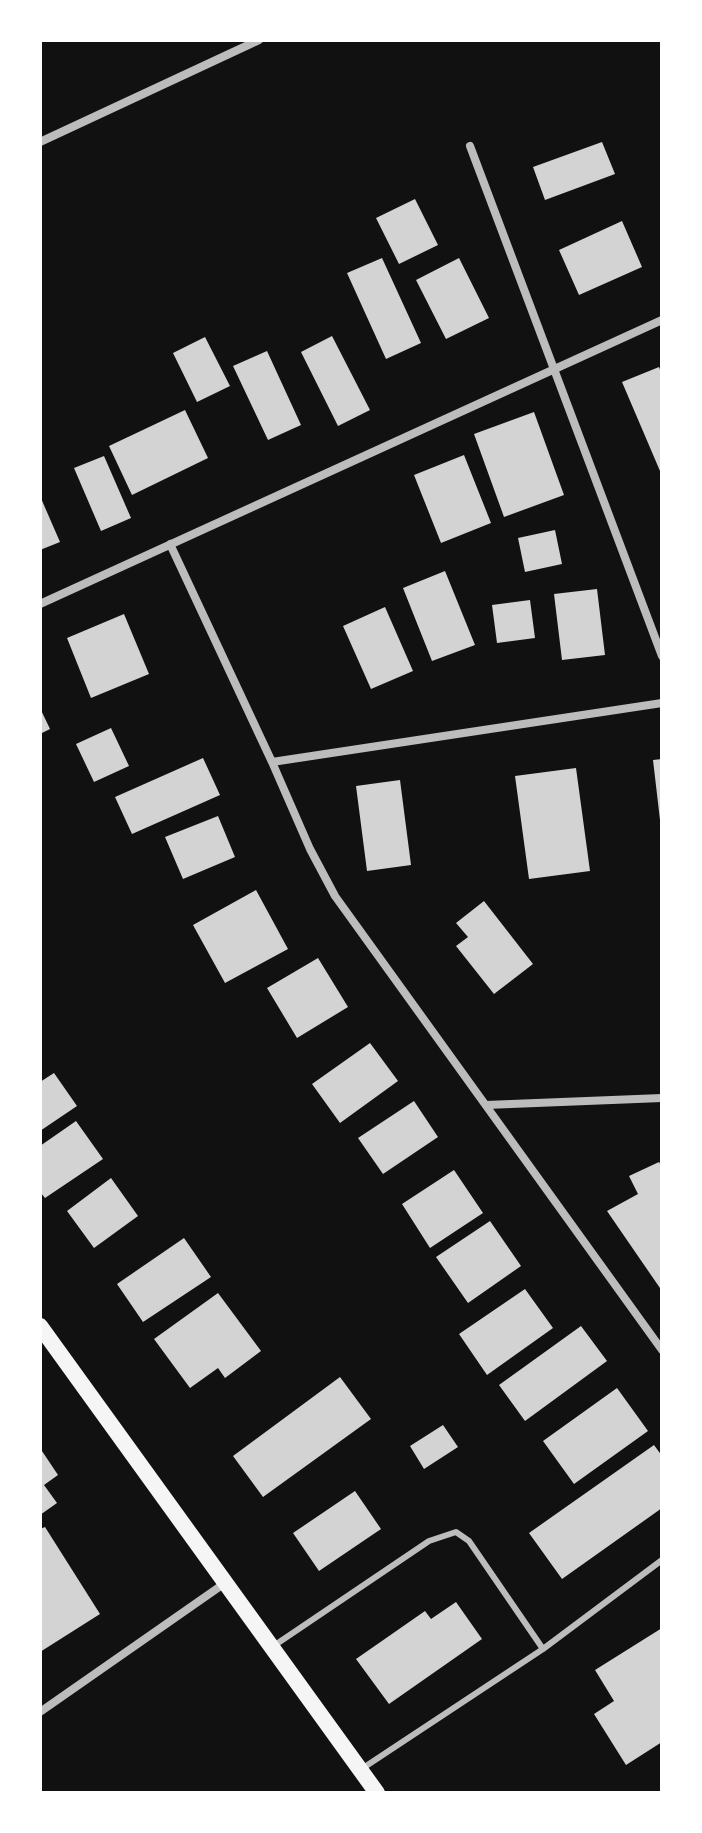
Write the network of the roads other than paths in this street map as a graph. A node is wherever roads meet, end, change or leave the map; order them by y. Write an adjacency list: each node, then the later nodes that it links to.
1 (259, 40): 2 (street)
2 (40, 142)
3 (470, 146): 5 (street)
4 (662, 320): 5 (street)
5 (554, 369): 6 (street); 8 (street)
6 (170, 544): 7 (street); 10 (street)
7 (40, 604)
8 (662, 656)
9 (662, 703): 10 (street)
10 (272, 762): 12 (street)
11 (662, 1098): 12 (street)
12 (486, 1105): 14 (street)
13 (40, 1326): 16 (main road)
14 (662, 1350)
15 (662, 1560): 18 (lane)
16 (226, 1582): 17 (main road); 19 (street)
17 (272, 1647): 18 (lane); 20 (main road)
18 (543, 1649): 20 (lane)
19 (40, 1712)
20 (360, 1770): 21 (main road)
21 (377, 1793)

